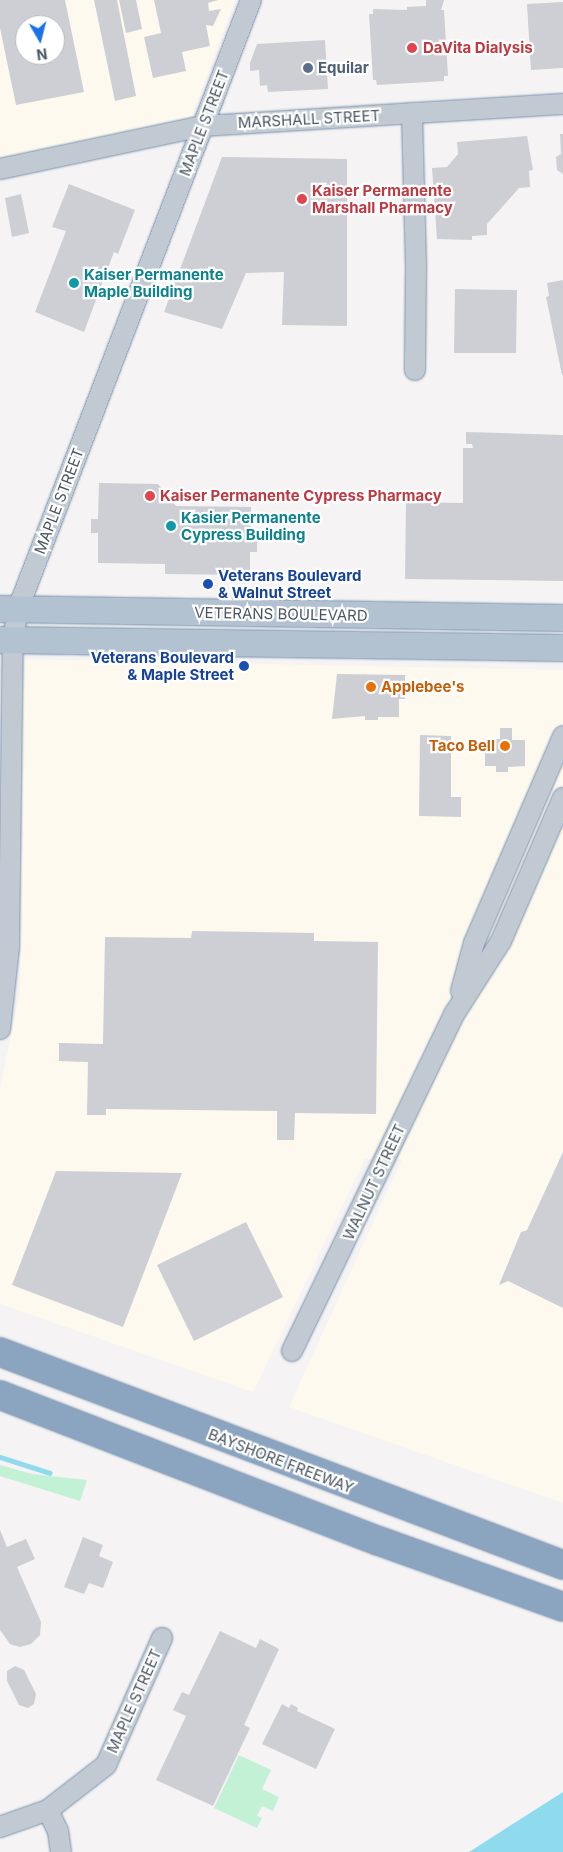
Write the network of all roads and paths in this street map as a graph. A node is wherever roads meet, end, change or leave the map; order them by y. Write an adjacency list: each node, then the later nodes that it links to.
1 (251, 0): 4 (street, MAPLE STREET)
2 (563, 104): 3 (street, MARSHALL STREET)
3 (412, 113): 4 (street, MARSHALL STREET); 6 (street)
4 (204, 126): 5 (street, MARSHALL STREET); 7 (street, MAPLE STREET)
5 (0, 169)
6 (415, 370)
7 (9, 609): 8 (main road, VETERANS BOULEVARD); 9 (street, MAPLE STREET)
8 (563, 618)
9 (6, 640): 10 (main road, VETERANS BOULEVARD); 13 (street, MAPLE STREET)
10 (563, 648)
11 (563, 736): 14 (street, WALNUT STREET)
12 (563, 798): 14 (street, WALNUT STREET)
13 (5, 877): 15 (street, MAPLE STREET)
14 (455, 1012): 16 (street, WALNUT STREET)
15 (0, 1029)
16 (292, 1351)
17 (0, 1352): 19 (highway, BAYSHORE FREEWAY)
18 (0, 1395): 20 (highway)
19 (563, 1565)
20 (563, 1607)
21 (162, 1638): 22 (street, MAPLE STREET)
22 (48, 1810): 23 (street, MAPLE STREET); 24 (street)
23 (0, 1828)
24 (61, 1852)

